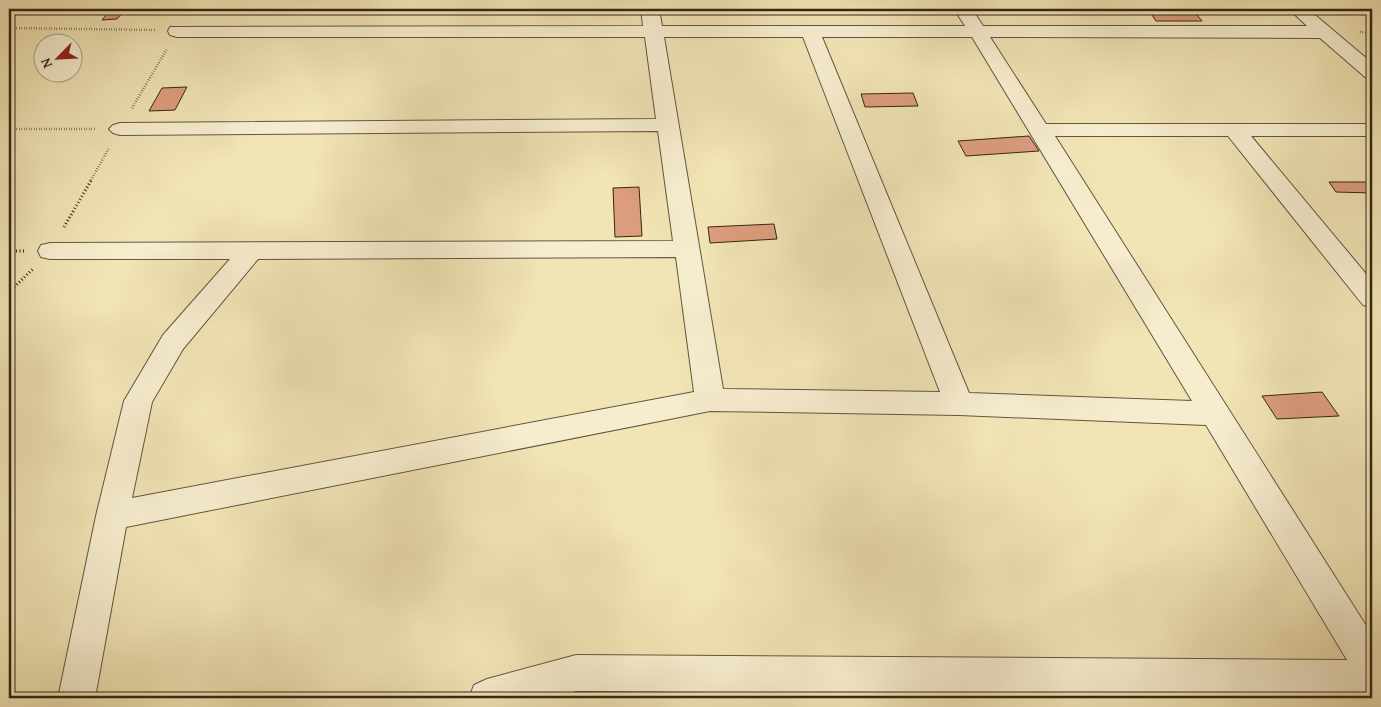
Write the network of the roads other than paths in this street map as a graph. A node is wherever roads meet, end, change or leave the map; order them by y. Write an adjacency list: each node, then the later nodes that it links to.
1 (963, 9): 6 (street)
2 (1298, 9): 7 (street)
3 (652, 20): 4 (street); 5 (street); 9 (street)
4 (177, 30)
5 (810, 31): 6 (street); 19 (street)
6 (977, 31): 7 (street); 11 (street)
7 (1324, 32): 8 (street)
8 (1372, 73)
9 (668, 125): 10 (street); 14 (street)
10 (120, 129)
11 (1040, 130): 12 (street); 20 (street)
12 (1234, 130): 13 (street); 17 (street)
13 (1372, 130)
14 (687, 249): 15 (street); 18 (street)
15 (251, 251): 16 (street); 21 (street)
16 (50, 252)
17 (1372, 298)
18 (710, 400): 19 (street); 21 (street)
19 (960, 404): 20 (street)
20 (1214, 414): 22 (street)
21 (112, 516): 24 (street)
22 (1372, 668)
23 (1372, 679): 25 (street)
24 (76, 698)
25 (487, 698)

